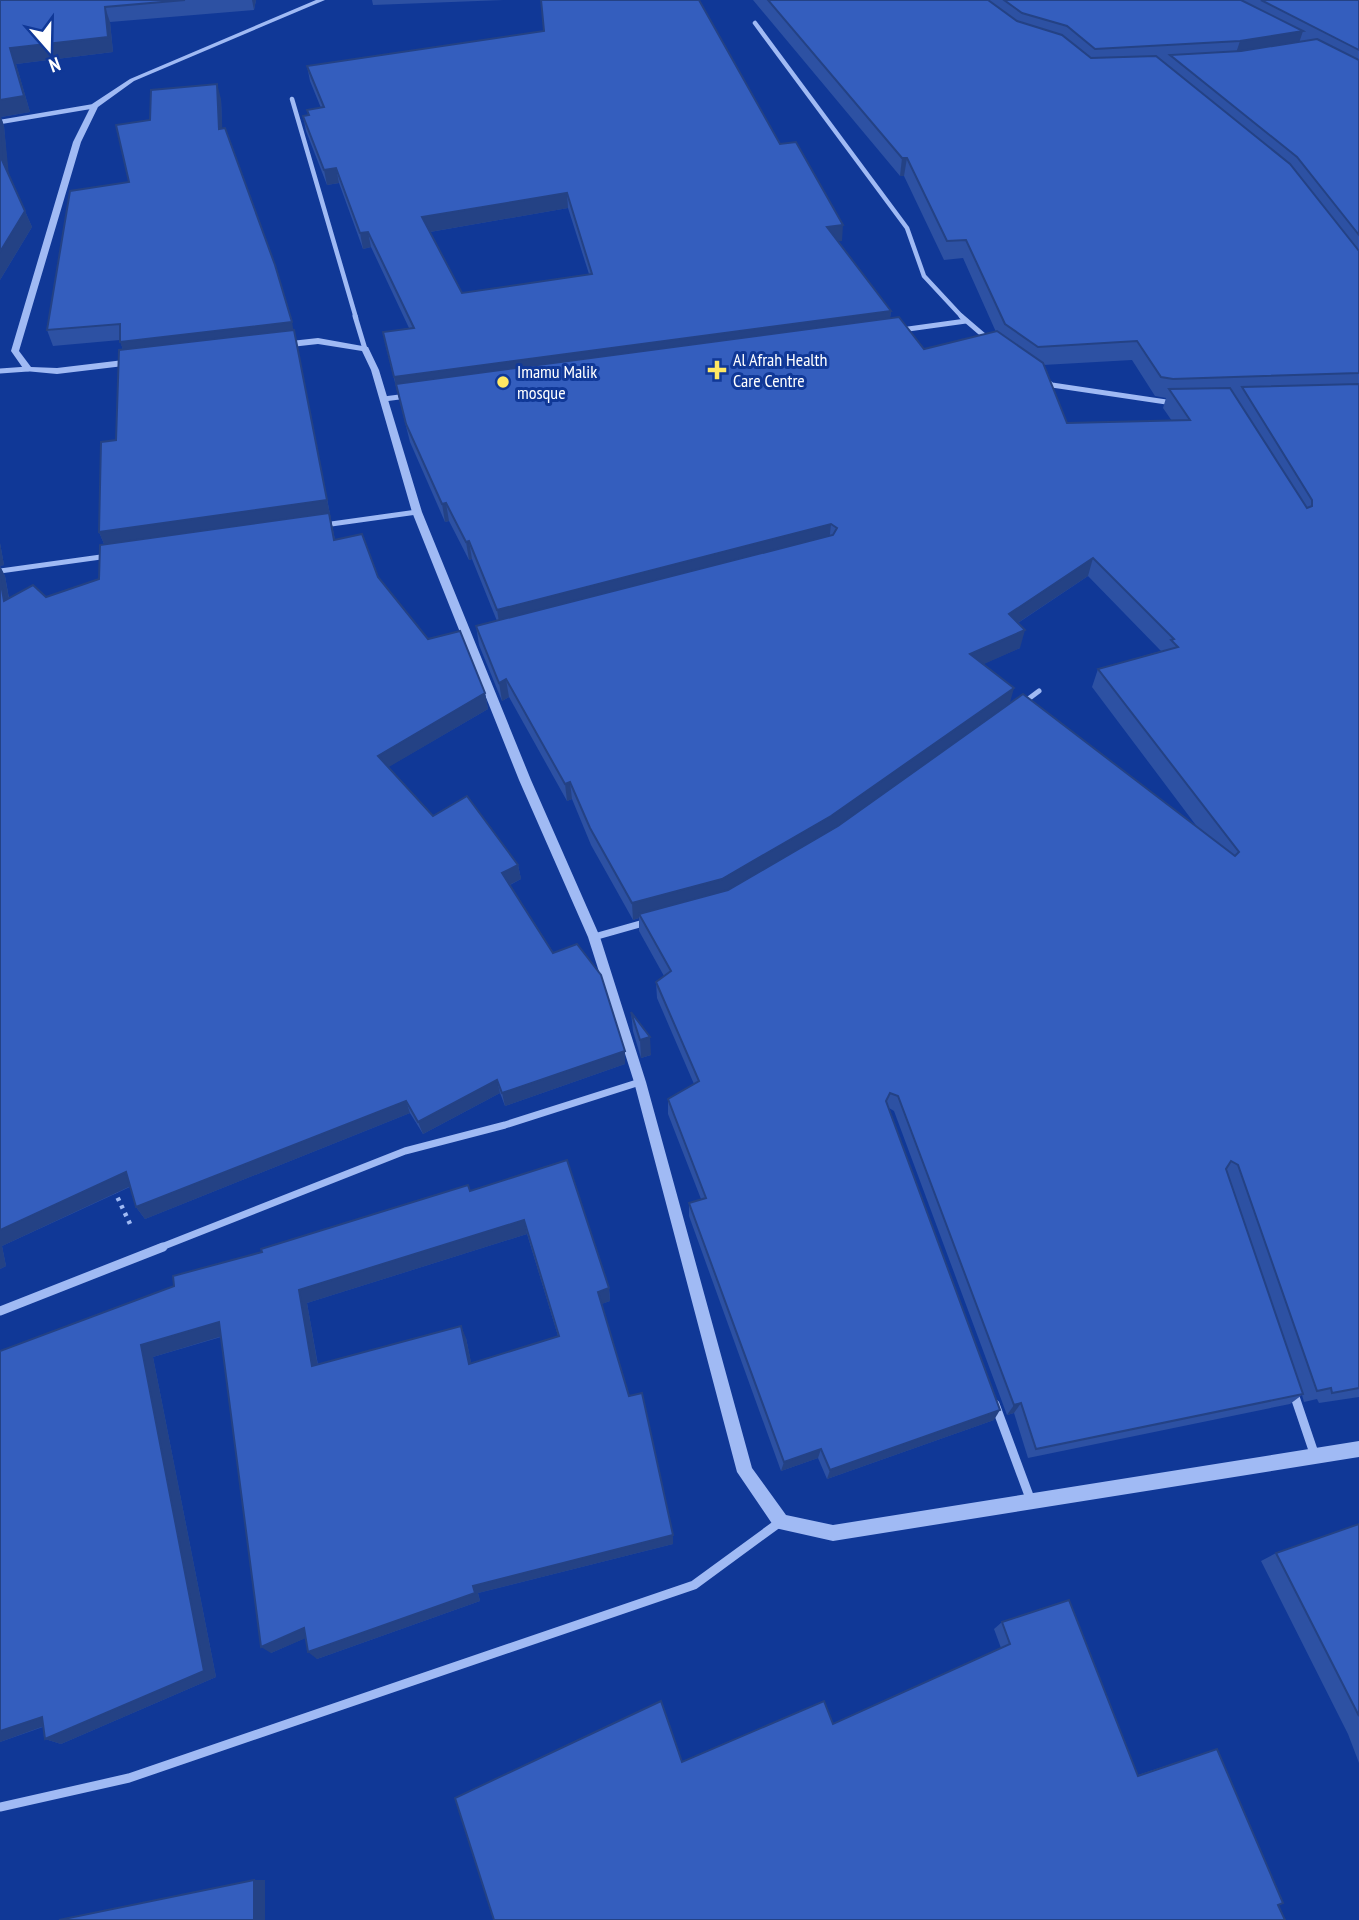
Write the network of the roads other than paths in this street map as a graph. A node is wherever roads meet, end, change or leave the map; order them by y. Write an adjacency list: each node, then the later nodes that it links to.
1 (322, 0): 4 (street)
2 (755, 23): 6 (street)
3 (292, 100): 10 (street)
4 (94, 106): 5 (street); 12 (street)
5 (0, 122)
6 (966, 321): 7 (street); 8 (street)
7 (897, 330)
8 (997, 346)
9 (263, 347): 10 (street)
10 (365, 349): 16 (street)
11 (140, 361): 12 (street)
12 (28, 369): 13 (street)
13 (0, 371)
14 (1041, 377): 17 (street)
15 (411, 395): 16 (street)
16 (384, 399): 18 (street)
17 (1178, 402)
18 (417, 512): 19 (street); 23 (street)
19 (309, 527)
20 (121, 554): 21 (street)
21 (0, 571)
22 (481, 638): 23 (street)
23 (468, 642): 27 (street)
24 (1039, 691): 25 (street)
25 (1017, 706)
26 (659, 919): 27 (street)
27 (594, 937): 28 (street)
28 (640, 1082): 29 (street); 35 (street)
29 (0, 1311)
30 (1289, 1378): 33 (street)
31 (993, 1398): 34 (street)
32 (1359, 1449): 33 (street)
33 (1315, 1456): 34 (street)
34 (1031, 1502): 35 (street)
35 (781, 1521): 36 (street)
36 (0, 1807)

